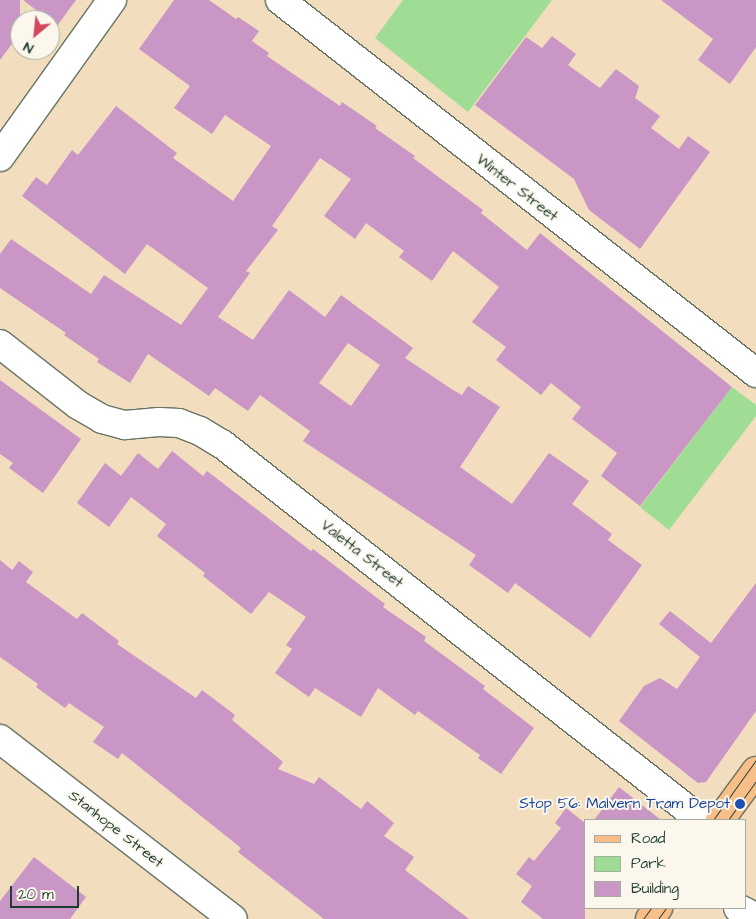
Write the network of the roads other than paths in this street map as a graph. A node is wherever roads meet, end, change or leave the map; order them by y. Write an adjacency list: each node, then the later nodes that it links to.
1 (112, 0): 3 (street)
2 (280, 0): 5 (street, Winter Street)
3 (0, 157)
4 (0, 344): 9 (street, Valetta Street)
5 (756, 373)
6 (0, 739): 11 (street, Stanhope Street)
7 (756, 770): 8 (main road)
8 (724, 817)
9 (701, 819)
10 (665, 909): 12 (street)
11 (233, 919)
12 (650, 919)

